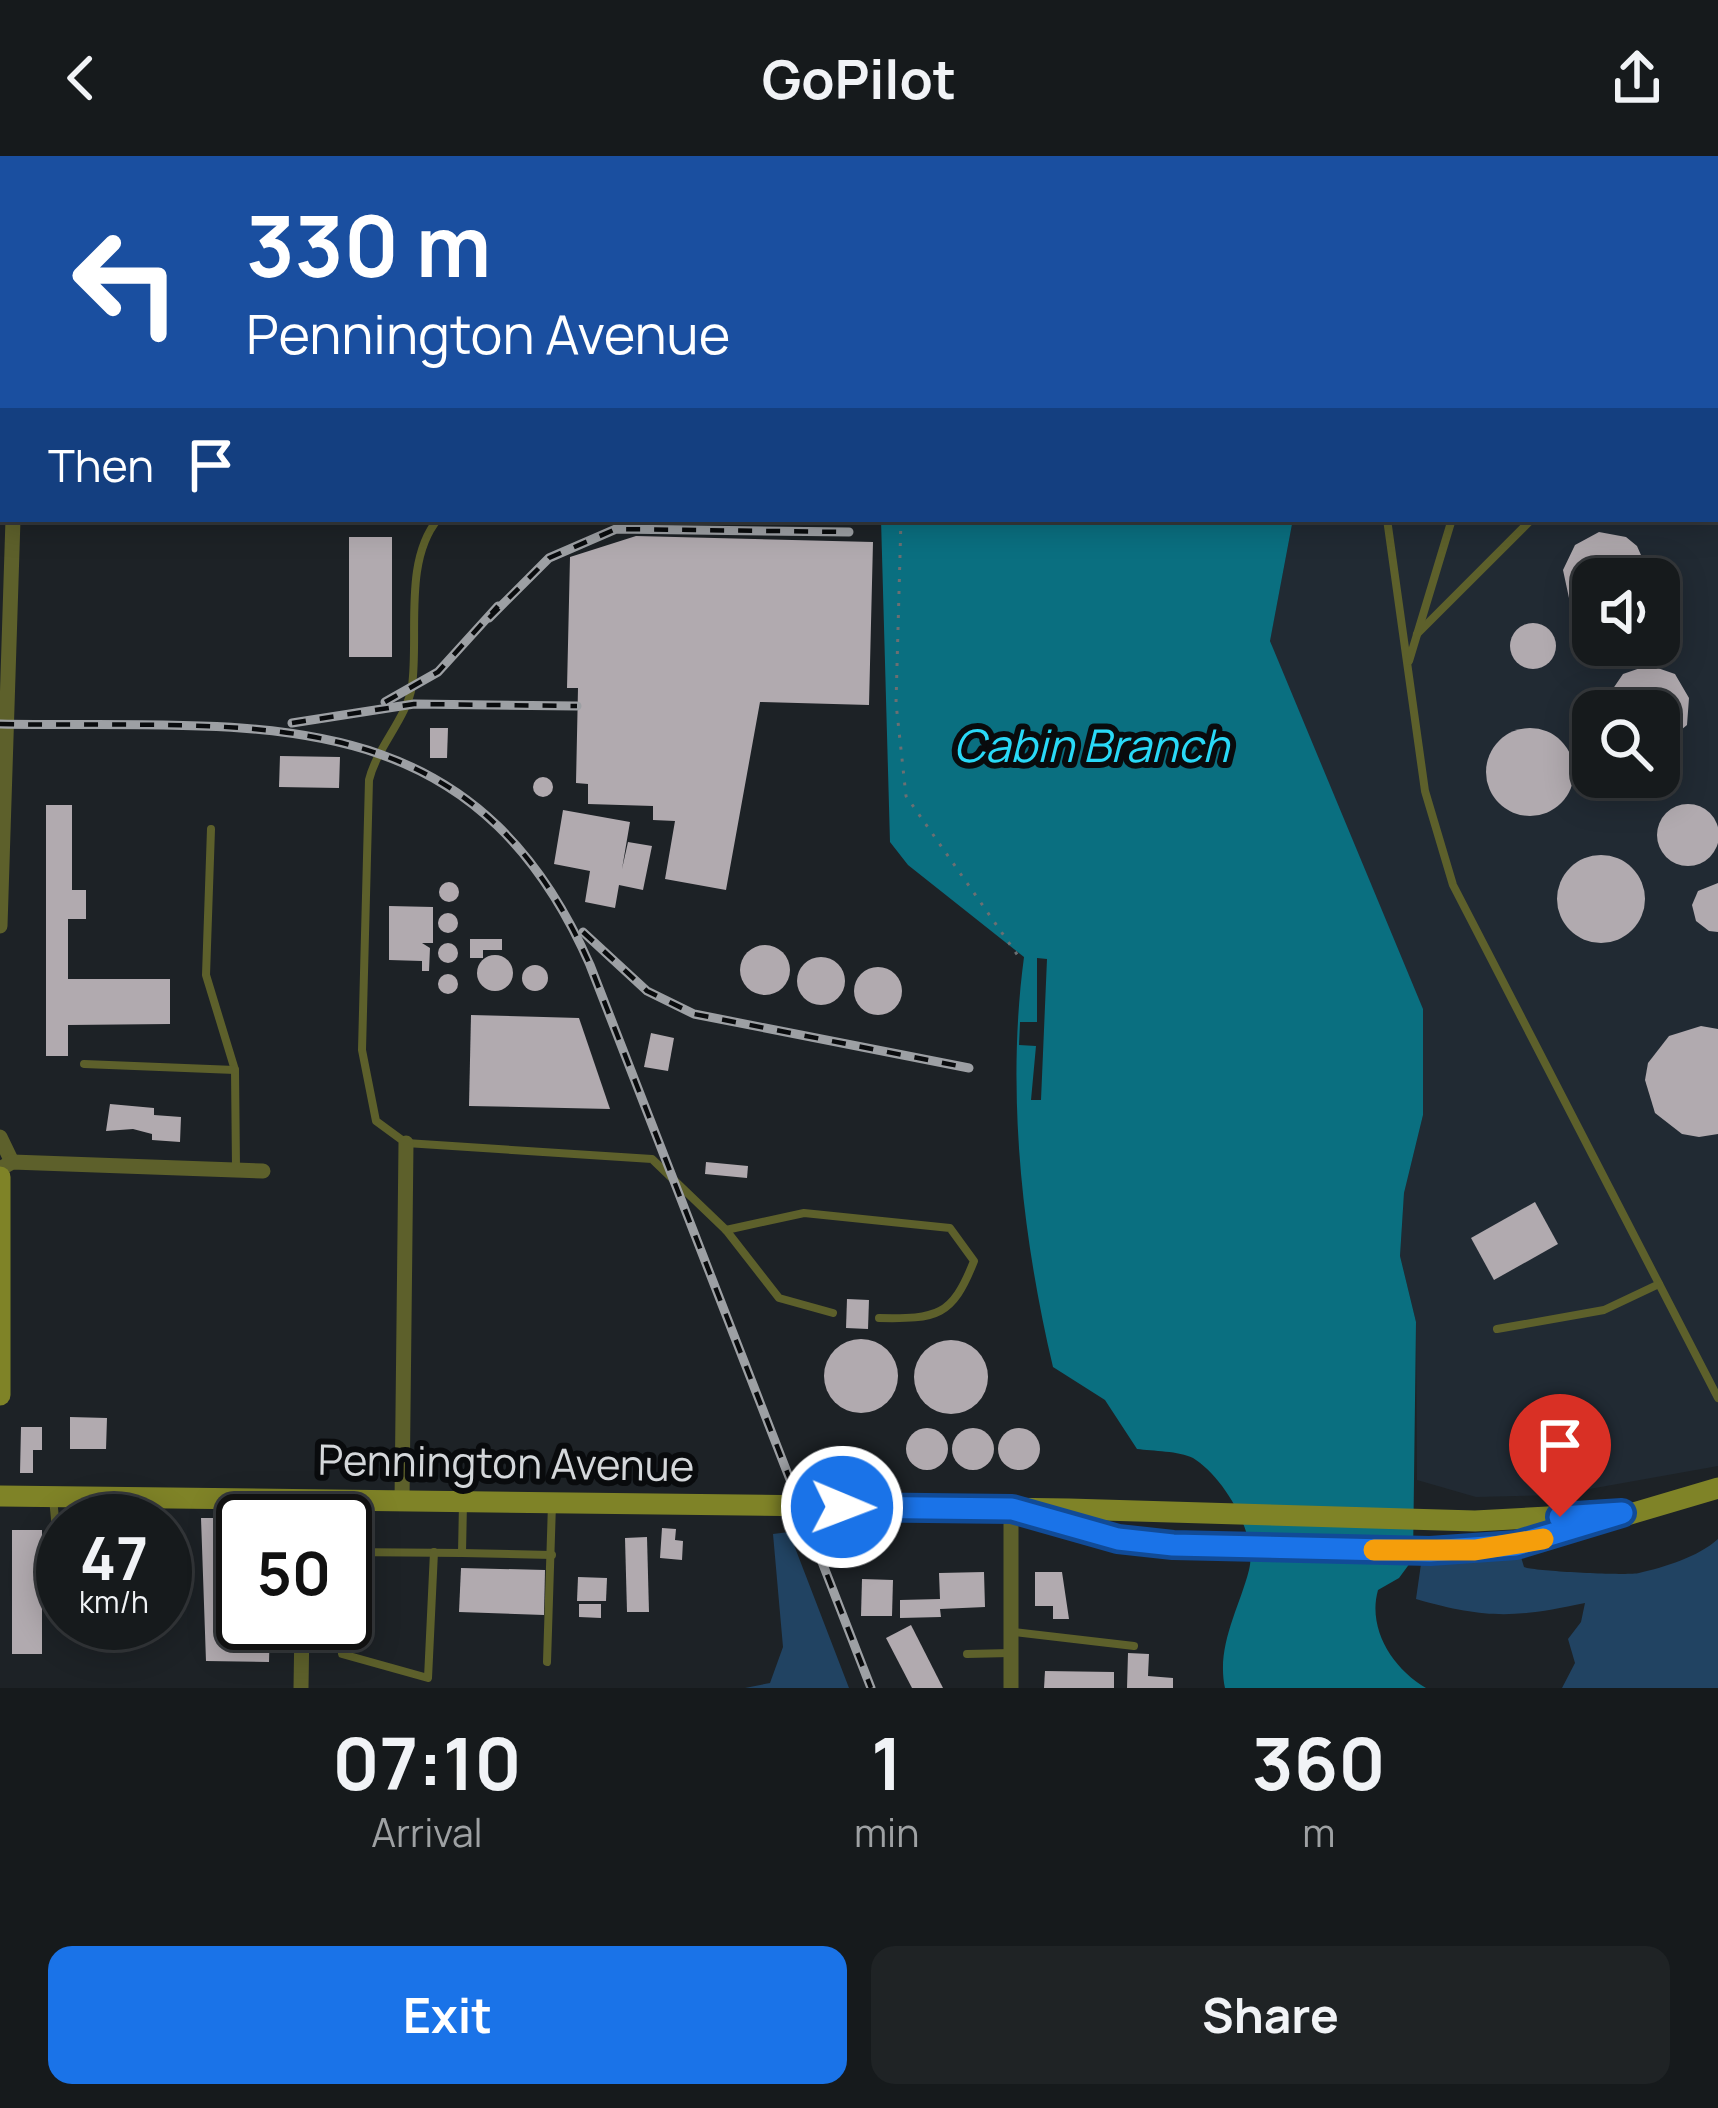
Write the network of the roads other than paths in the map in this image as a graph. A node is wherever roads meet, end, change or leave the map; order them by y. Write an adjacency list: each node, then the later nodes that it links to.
1 (13, 522): 9 (street)
2 (436, 522): 13 (lane)
3 (1387, 522): 7 (lane)
4 (1451, 522): 6 (lane)
5 (1529, 522): 6 (lane)
6 (1417, 634): 7 (lane)
7 (1408, 665): 19 (lane)
8 (211, 829): 11 (lane)
9 (0, 926)
10 (84, 1064): 11 (lane)
11 (235, 1070): 15 (lane)
12 (0, 1137): 14 (street)
13 (406, 1143): 18 (lane); 28 (street)
14 (4, 1169): 15 (street); 17 (main road)
15 (236, 1170): 16 (street)
16 (263, 1171)
17 (2, 1226): 23 (main road)
18 (726, 1230): 20 (lane); 21 (lane)
19 (1659, 1284): 22 (lane); 24 (lane)
20 (833, 1313)
21 (879, 1318)
22 (1497, 1329)
23 (0, 1395)
24 (1718, 1398)
25 (1718, 1488): 33 (main road, Pennington Avenue)
26 (0, 1496): 27 (main road, Pennington Avenue)
27 (36, 1496)
28 (402, 1501): 29 (main road, Pennington Avenue); 31 (main road, Pennington Avenue)
29 (463, 1502): 30 (main road, Pennington Avenue); 36 (lane)
30 (552, 1503): 32 (main road, Pennington Avenue); 37 (lane)
31 (372, 1504)
32 (1012, 1509): 33 (main road, Pennington Avenue); 33 (main road, Pennington Avenue); 38 (street)
33 (1622, 1513)
34 (372, 1552): 35 (lane)
35 (434, 1552): 36 (lane); 41 (lane)
36 (462, 1553): 37 (lane)
37 (552, 1555): 44 (lane)
38 (1011, 1632): 39 (lane); 42 (street)
39 (1134, 1646)
40 (302, 1650): 45 (street)
41 (342, 1650)
42 (1011, 1653): 43 (lane); 46 (street)
43 (967, 1654)
44 (547, 1662)
45 (301, 1688)
46 (1011, 1688)

